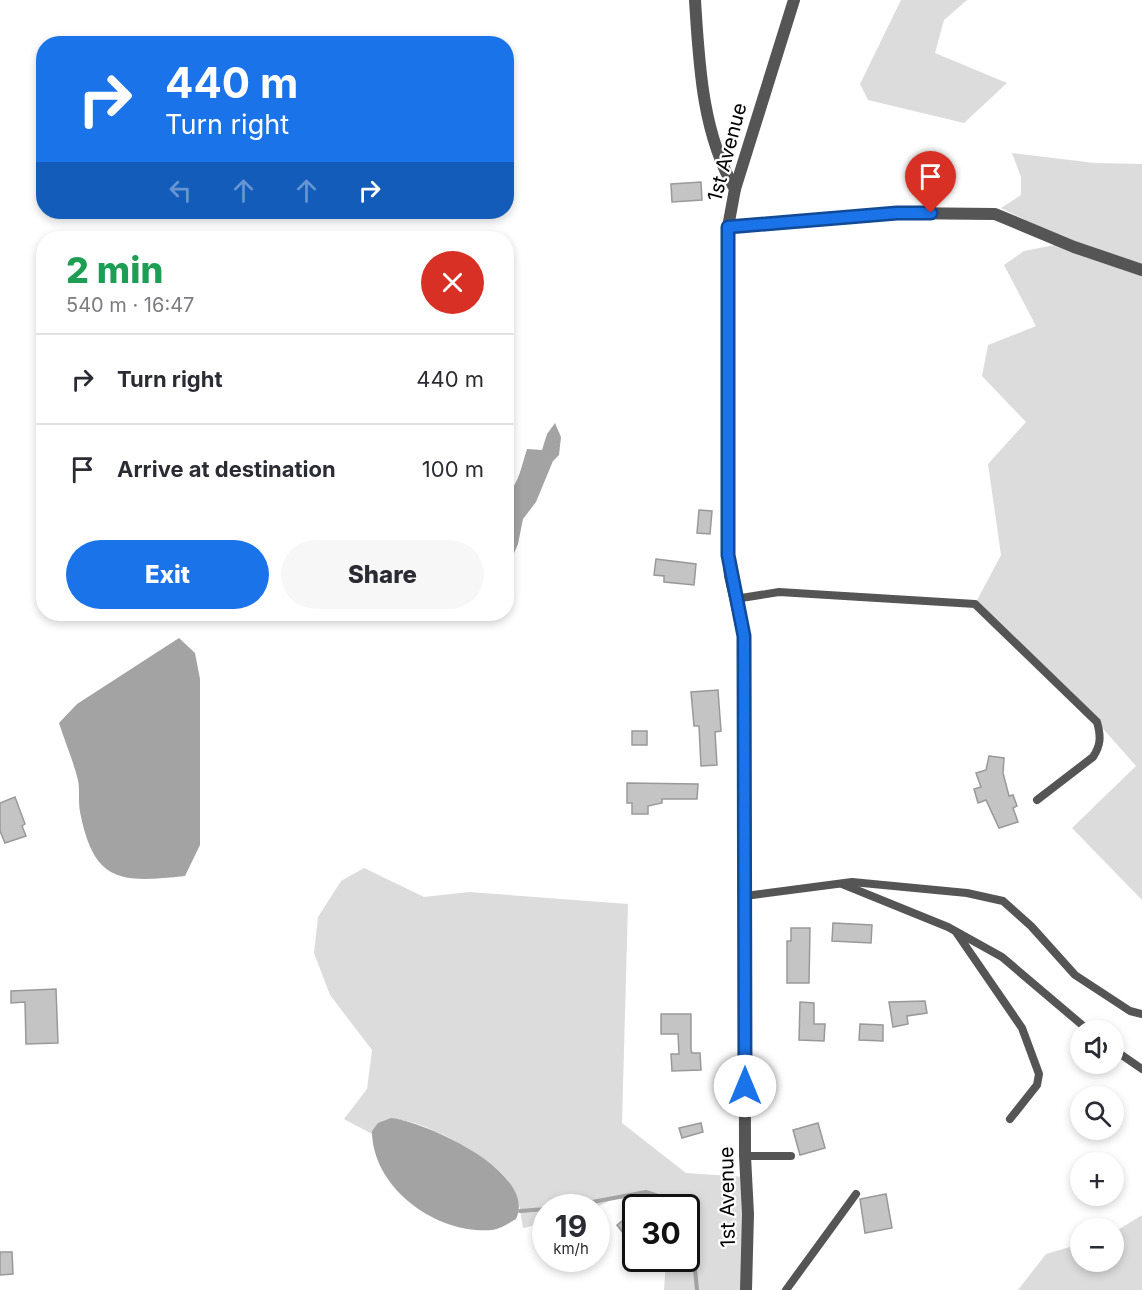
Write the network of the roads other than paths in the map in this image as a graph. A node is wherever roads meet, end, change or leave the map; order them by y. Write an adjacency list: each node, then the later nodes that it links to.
1 (695, 0): 3 (street)
2 (794, 0): 3 (street, 1st Avenue)
3 (735, 189): 4 (street, 1st Avenue)
4 (728, 227): 5 (street); 6 (street, 1st Avenue)
5 (1142, 270)
6 (735, 599): 7 (lane); 9 (street, 1st Avenue)
7 (1037, 800)
8 (840, 883): 9 (lane); 10 (lane); 11 (lane)
9 (745, 896): 16 (street, 1st Avenue)
10 (955, 931): 12 (lane); 15 (lane)
11 (1142, 1014)
12 (1076, 1020)
13 (1124, 1057): 14 (lane)
14 (1142, 1070)
15 (1010, 1119)
16 (745, 1156): 17 (lane); 19 (street, 1st Avenue)
17 (791, 1156)
18 (856, 1194): 20 (lane)
19 (746, 1290)
20 (786, 1290)

